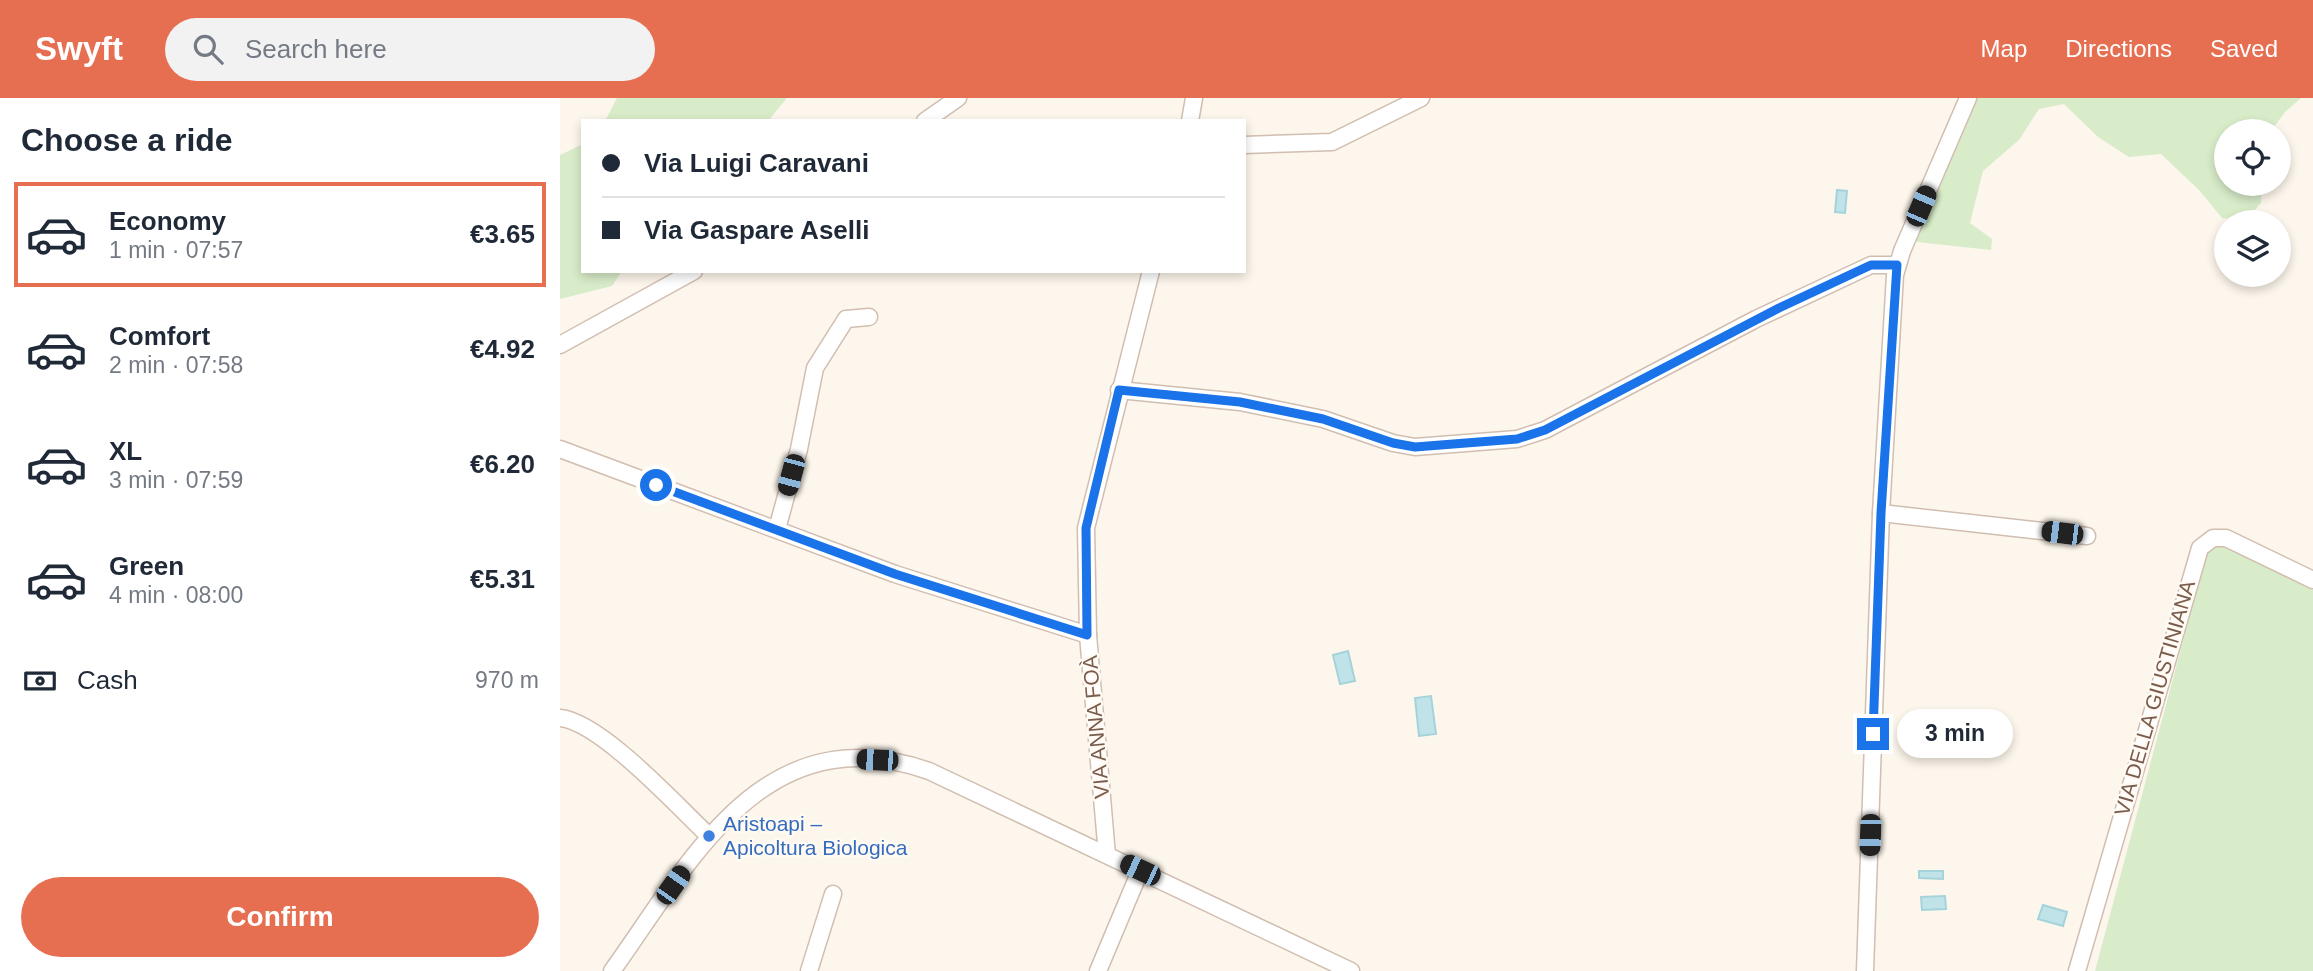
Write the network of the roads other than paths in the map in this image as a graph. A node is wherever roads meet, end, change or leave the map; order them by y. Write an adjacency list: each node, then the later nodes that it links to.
1 (958, 98): 5 (street)
2 (1194, 98): 6 (street)
3 (1421, 98): 7 (street)
4 (1968, 98): 8 (street)
5 (928, 119)
6 (1190, 119)
7 (1246, 145)
8 (1897, 265): 13 (street); 15 (street)
9 (690, 273): 12 (street)
10 (1150, 273): 13 (street, VIA ANNA FOÀ)
11 (869, 317): 16 (street)
12 (560, 345)
13 (1119, 390): 19 (street, VIA ANNA FOÀ)
14 (560, 449): 16 (street)
15 (1881, 513): 17 (street); 29 (street)
16 (777, 529): 19 (street)
17 (2087, 536)
18 (2313, 580): 30 (street, VIA DELLA GIUSTINIANA)
19 (1087, 635): 22 (street, VIA ANNA FOÀ)
20 (560, 718): 21 (street)
21 (709, 836): 22 (street); 25 (street)
22 (1107, 855): 23 (street)
23 (1140, 870): 27 (street); 28 (street)
24 (833, 894): 26 (street)
25 (612, 971)
26 (809, 971)
27 (1098, 971)
28 (1351, 971)
29 (1866, 971)
30 (2077, 971)

